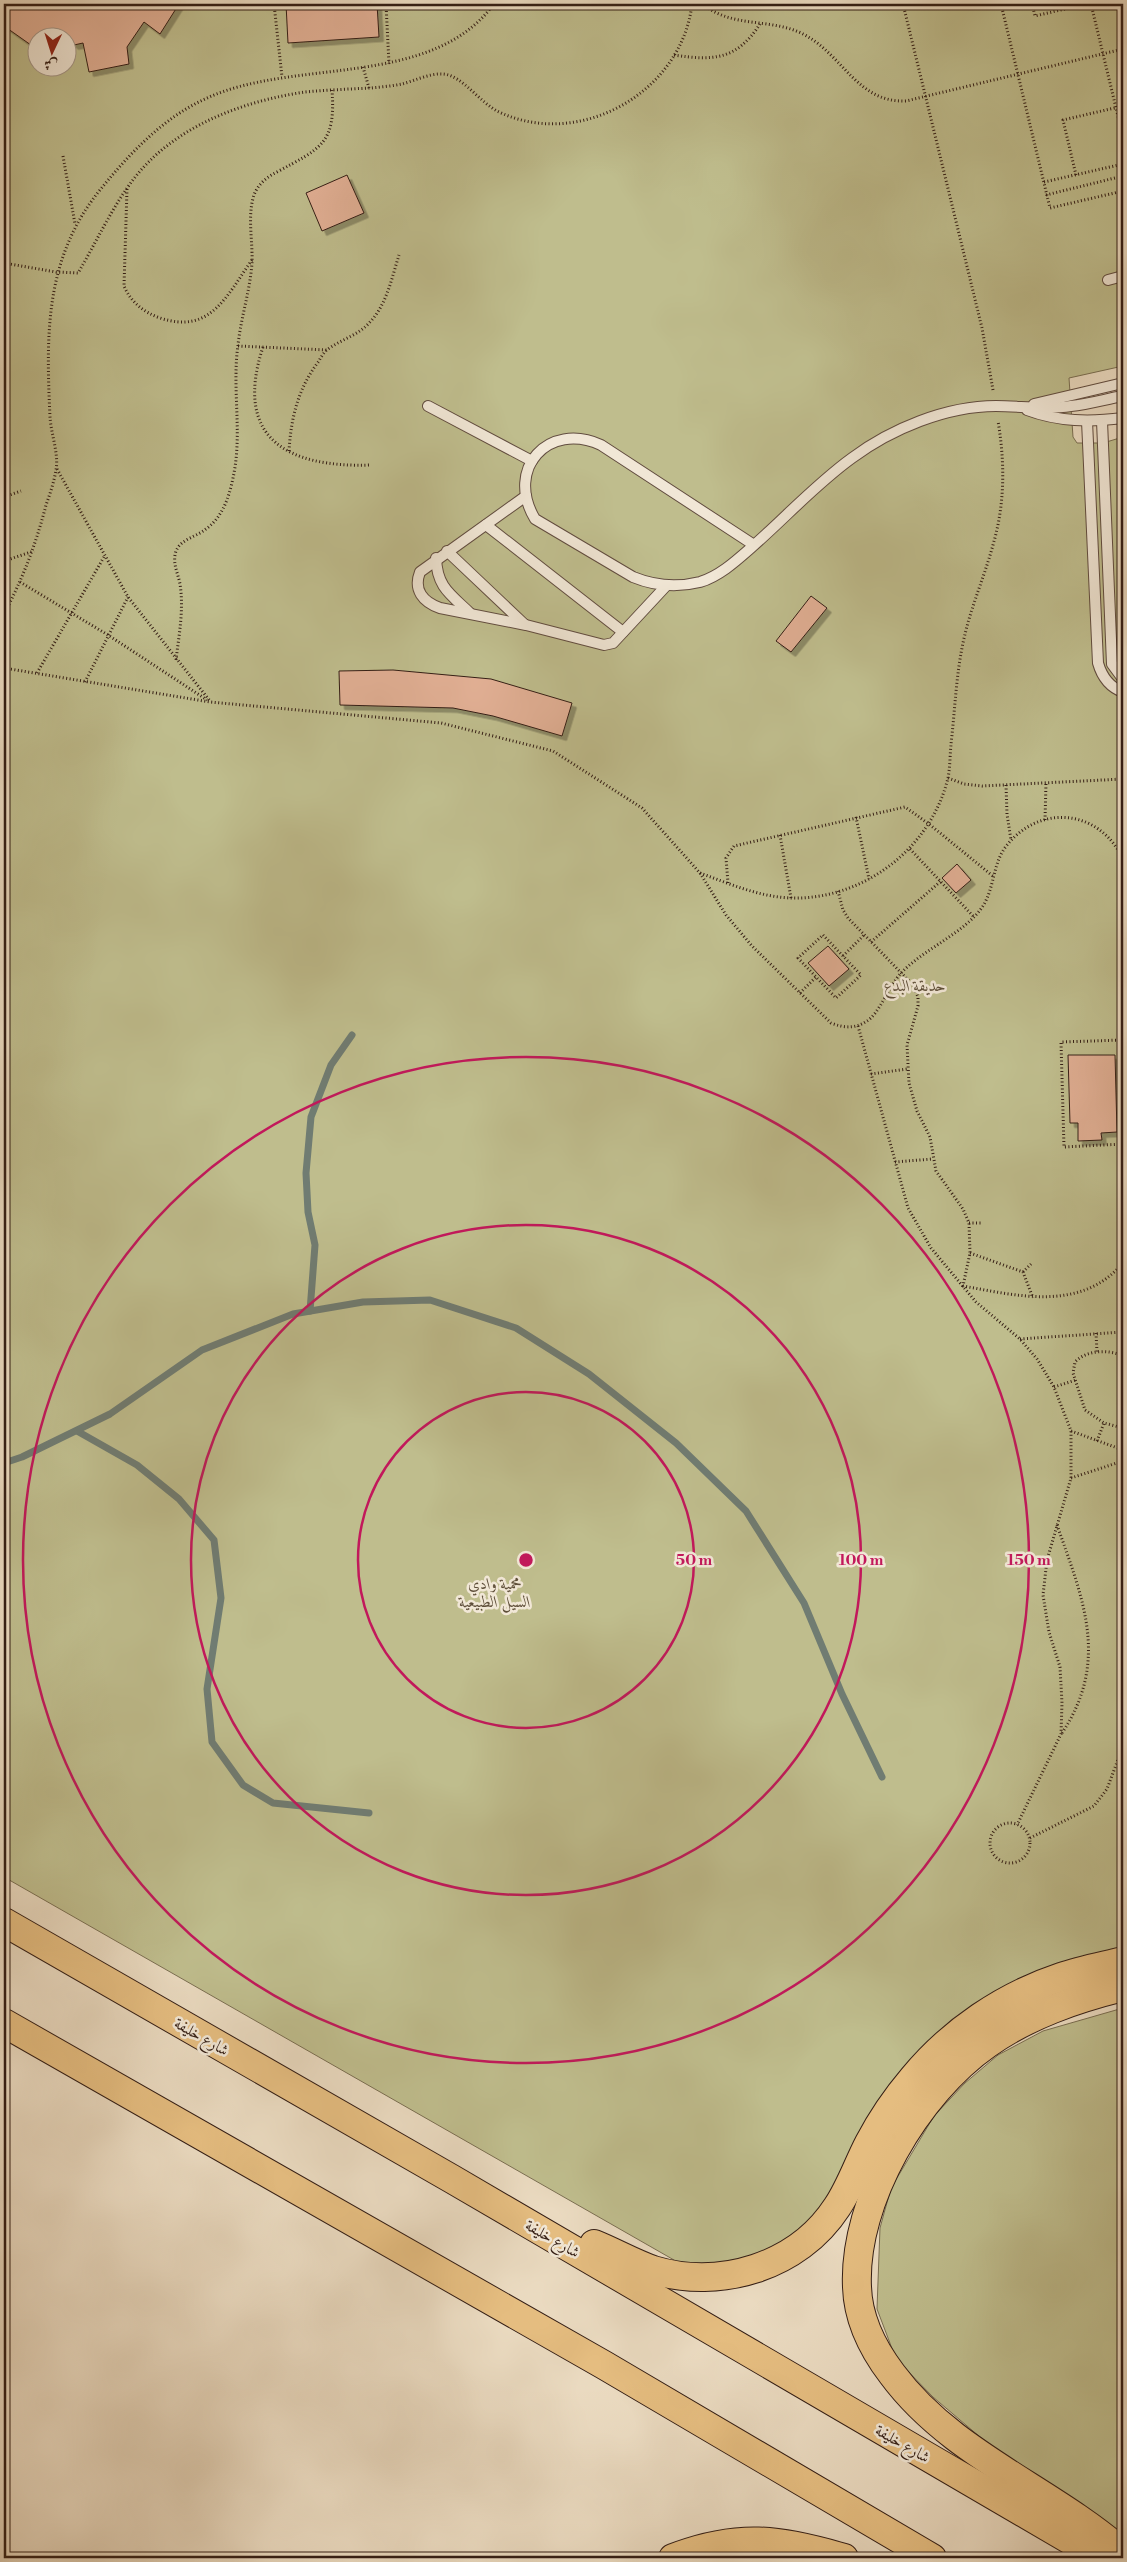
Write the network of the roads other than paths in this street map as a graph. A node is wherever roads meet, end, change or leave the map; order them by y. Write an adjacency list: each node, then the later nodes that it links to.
1 (1123, 276): 2 (lane)
2 (1108, 280)
3 (1123, 383): 6 (lane)
4 (1123, 396): 6 (lane)
5 (428, 406): 10 (lane)
6 (1021, 408): 9 (lane); 13 (lane)
7 (1123, 418): 8 (lane)
8 (1102, 420): 9 (lane); 20 (lane)
9 (1087, 421): 21 (lane)
10 (532, 461): 11 (lane); 13 (lane)
11 (526, 496): 12 (lane); 16 (lane)
12 (486, 525): 14 (lane); 19 (lane)
13 (754, 545): 16 (lane)
14 (447, 551): 15 (lane); 18 (lane)
15 (436, 558): 17 (lane); 17 (lane)
16 (666, 586): 19 (lane)
17 (470, 613): 18 (lane)
18 (526, 625): 19 (lane)
19 (622, 632)
20 (1123, 679)
21 (1123, 692)
22 (4, 1922): 26 (main road, شارع خليفة)
23 (1123, 1961): 26 (main road)
24 (1123, 1987): 27 (main road)
25 (4, 2023): 30 (main road)
26 (452, 2180): 31 (main road, شارع خليفة)
27 (1123, 2553)
28 (673, 2558): 29 (main road)
29 (844, 2558)
30 (932, 2558)
31 (1101, 2558)

